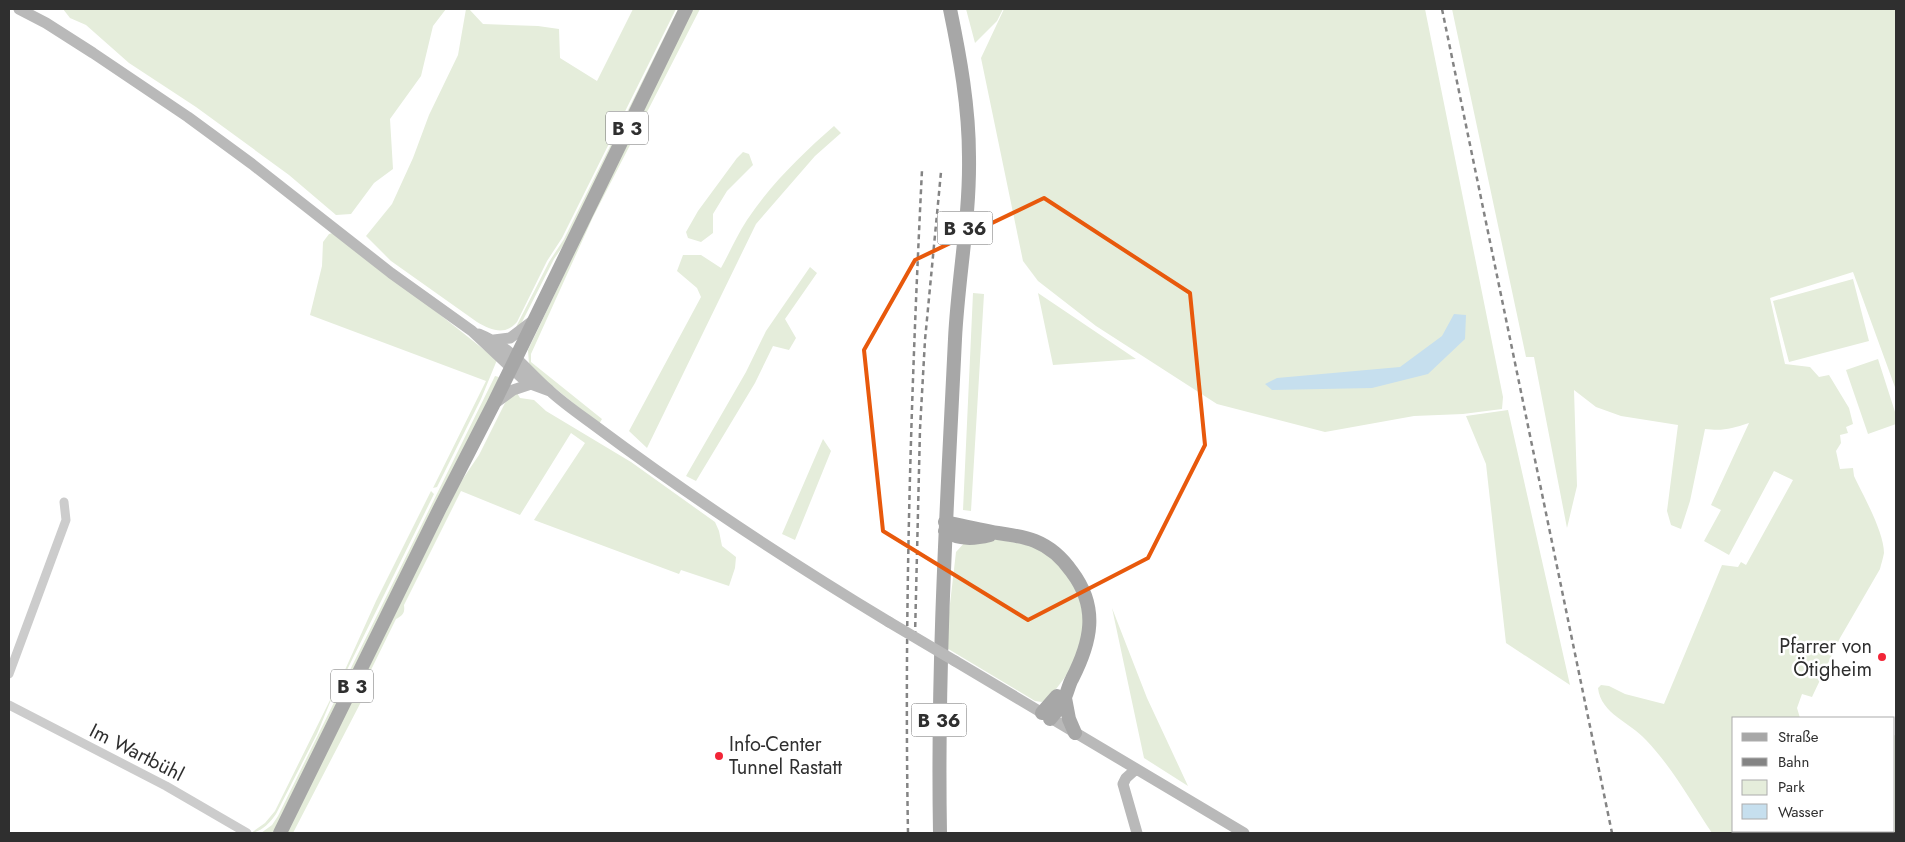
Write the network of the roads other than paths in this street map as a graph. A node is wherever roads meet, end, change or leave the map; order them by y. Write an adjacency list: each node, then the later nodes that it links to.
1 (19, 9): 5 (street)
2 (686, 9): 4 (main road, B 3)
3 (950, 9): 12 (main road, B 36)
4 (535, 319): 6 (street); 7 (main road, B 3)
5 (472, 331): 6 (street); 7 (street)
6 (494, 340): 7 (street)
7 (514, 363): 8 (street); 9 (street); 10 (main road, B 3)
8 (531, 384): 9 (street); 10 (street)
9 (550, 391): 20 (street, bridge)
10 (493, 405): 24 (main road, B 3)
11 (64, 502): 16 (street)
12 (945, 527): 13 (main road); 14 (main road); 15 (main road, B 36)
13 (998, 533): 14 (main road); 17 (main road)
14 (968, 538): 15 (main road)
15 (944, 562): 25 (main road, B 36)
16 (9, 674)
17 (1070, 681): 18 (main road); 20 (main road)
18 (1065, 698): 20 (main road); 21 (main road)
19 (9, 705): 23 (street, Im Wartbühl)
20 (1046, 716): 21 (street)
21 (1075, 733): 22 (street)
22 (1135, 770): 26 (street); 27 (street)
23 (247, 833)
24 (280, 833)
25 (940, 833)
26 (1138, 833)
27 (1244, 833)

